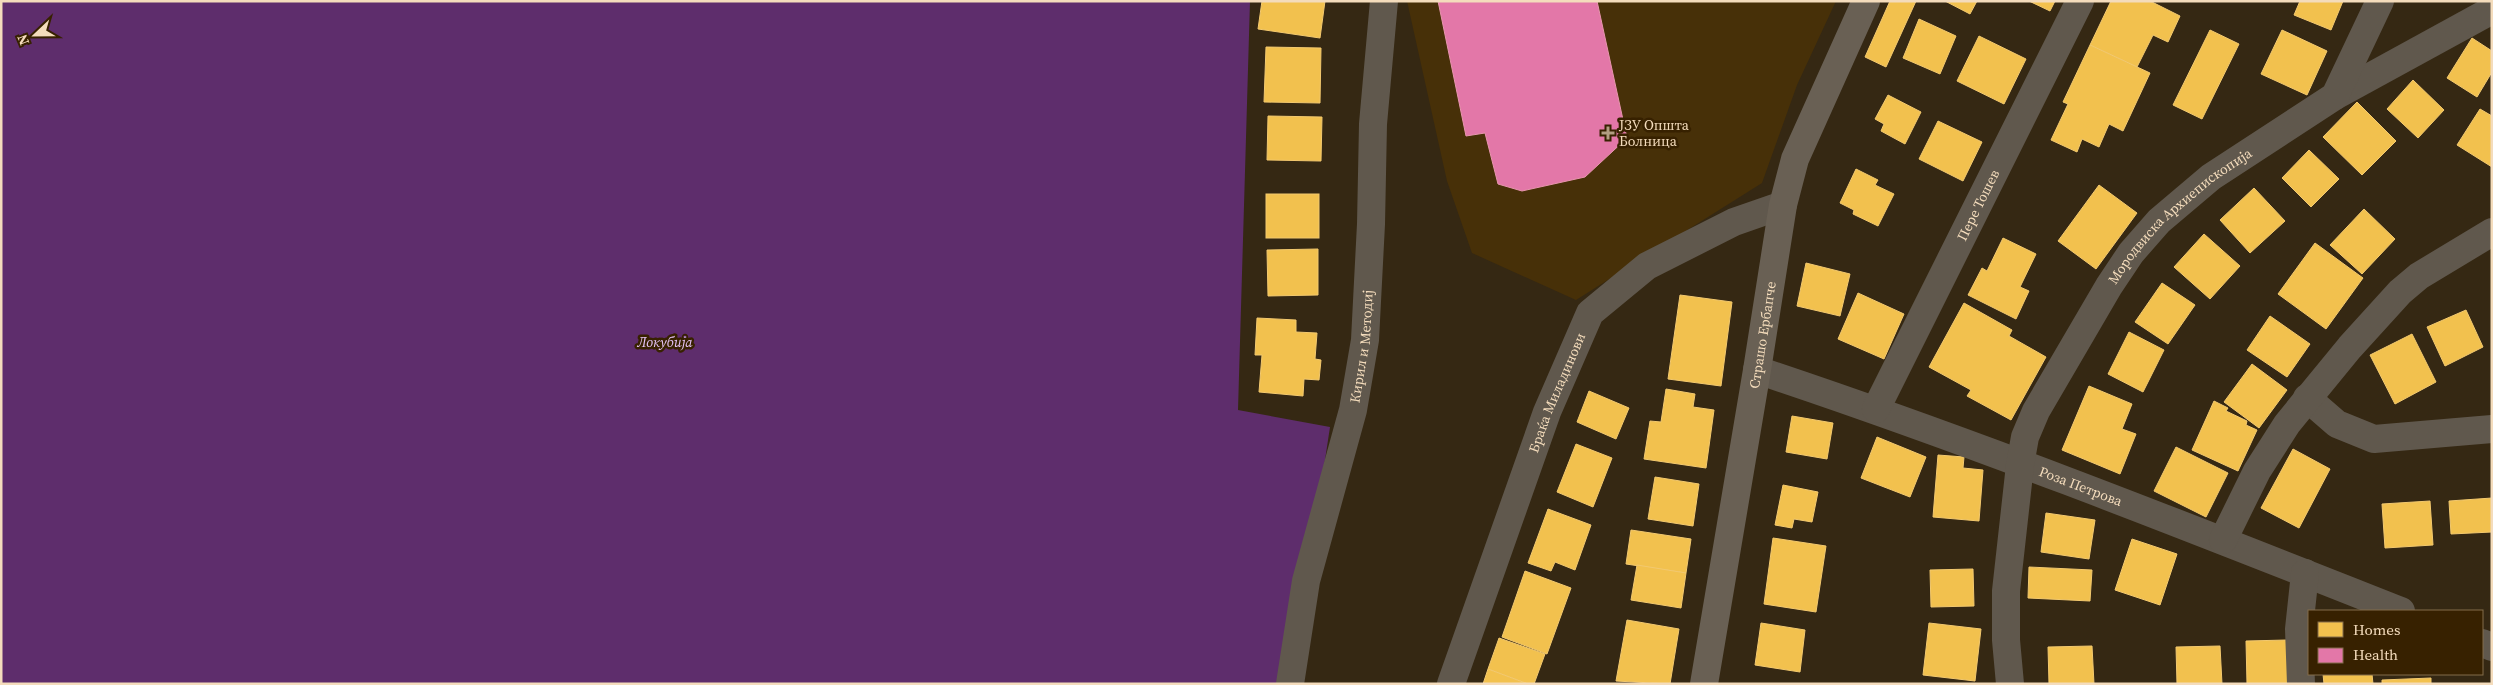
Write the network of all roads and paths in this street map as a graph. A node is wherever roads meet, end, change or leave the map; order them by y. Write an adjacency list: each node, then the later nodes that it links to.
1 (1384, 1): 17 (street, Кирил и Методиј)
2 (1866, 1): 7 (main road, Страшо Ербапче)
3 (2080, 1): 11 (street, Пере Тошев)
4 (2380, 1): 6 (street)
5 (2492, 10): 6 (street, Мородвиска Архиепископија)
6 (2335, 96): 13 (street, Мородвиска Архиепископија)
7 (1782, 205): 9 (main road, Страшо Ербапче); 18 (street, Браќа Миладинови)
8 (2492, 232): 10 (street)
9 (1757, 370): 11 (street, Роза Петрова); 19 (main road, Страшо Ербапче)
10 (2307, 398): 12 (street); 14 (street)
11 (1876, 409): 13 (street, Роза Петрова)
12 (2492, 429)
13 (2020, 465): 14 (street, Роза Петрова); 20 (street, Мородвиска Архиепископија)
14 (2223, 540): 15 (street, Роза Петрова)
15 (2305, 573): 16 (street, Роза Петрова); 21 (street)
16 (2398, 610)
17 (1290, 684)
18 (1451, 684)
19 (1704, 684)
20 (2010, 684)
21 (2302, 684)

